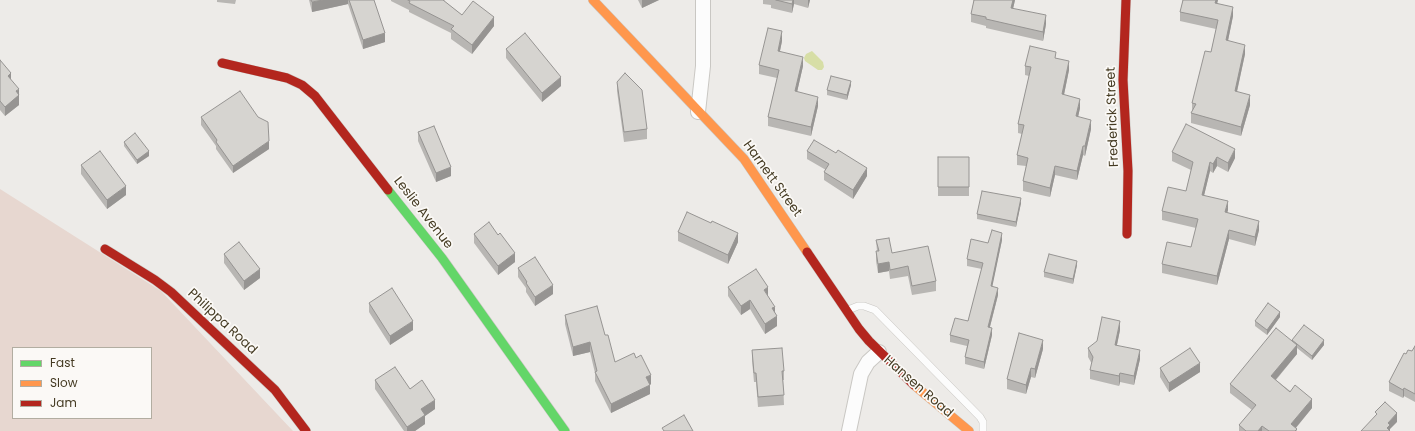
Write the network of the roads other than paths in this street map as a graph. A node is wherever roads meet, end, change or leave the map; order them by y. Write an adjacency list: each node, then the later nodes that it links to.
1 (593, 0): 5 (street, Harnett Street)
2 (703, 0): 5 (street)
3 (1126, 0): 6 (street, Frederick Street)
4 (222, 63): 11 (street, Leslie Avenue)
5 (698, 112): 8 (street, Harnett Street)
6 (1127, 234)
7 (104, 249): 10 (street, Philippa Road)
8 (846, 311): 9 (street, Harnett Street); 14 (lane)
9 (879, 352): 12 (street, Hansen Road); 13 (street, Hansen Road)
10 (306, 431)
11 (565, 431)
12 (849, 431)
13 (969, 431)
14 (983, 431)

